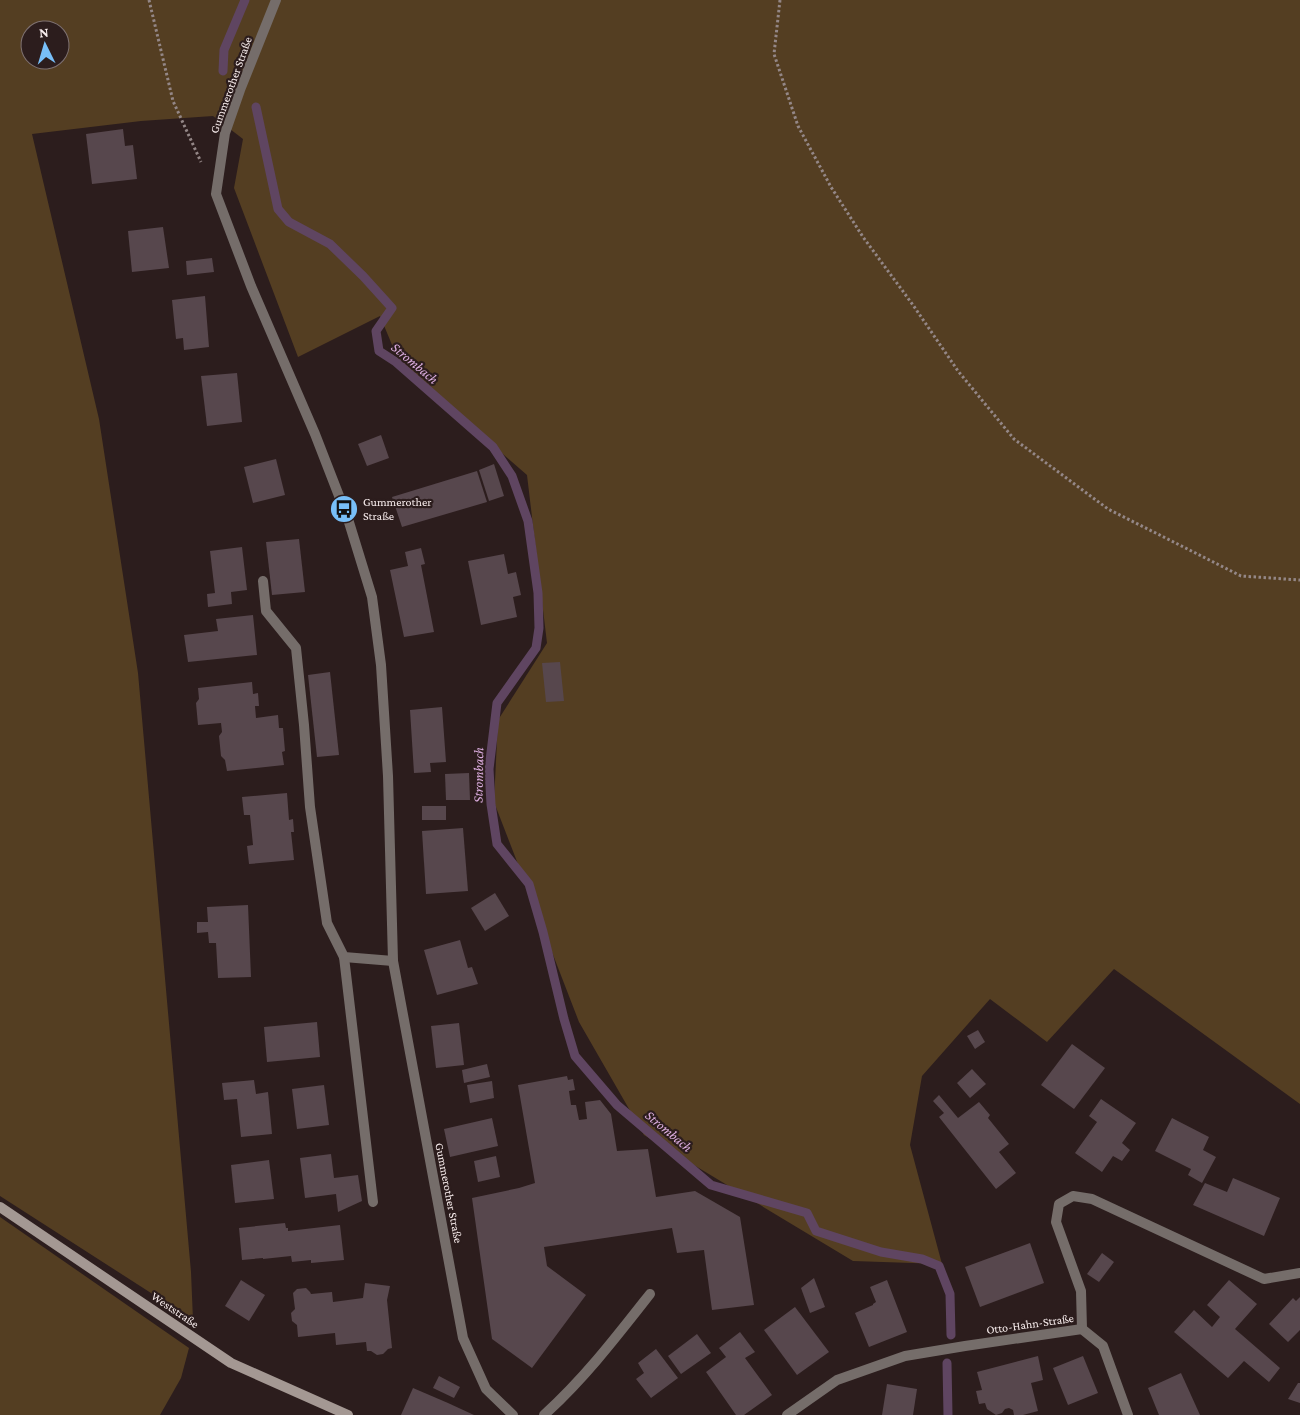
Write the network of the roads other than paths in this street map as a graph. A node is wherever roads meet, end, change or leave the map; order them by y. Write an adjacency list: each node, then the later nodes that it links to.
1 (276, 0): 4 (street, Gummerother Straße)
2 (263, 581): 3 (street)
3 (344, 957): 4 (street); 5 (street)
4 (393, 961): 11 (street, Gummerother Straße)
5 (373, 1202)
6 (0, 1207): 10 (main road, Weststraße)
7 (1300, 1273): 9 (street, Otto-Hahn-Straße)
8 (650, 1294): 12 (street)
9 (1082, 1329): 13 (street, Otto-Hahn-Straße); 14 (street)
10 (348, 1415)
11 (513, 1415)
12 (544, 1415)
13 (787, 1415)
14 (1128, 1415)

